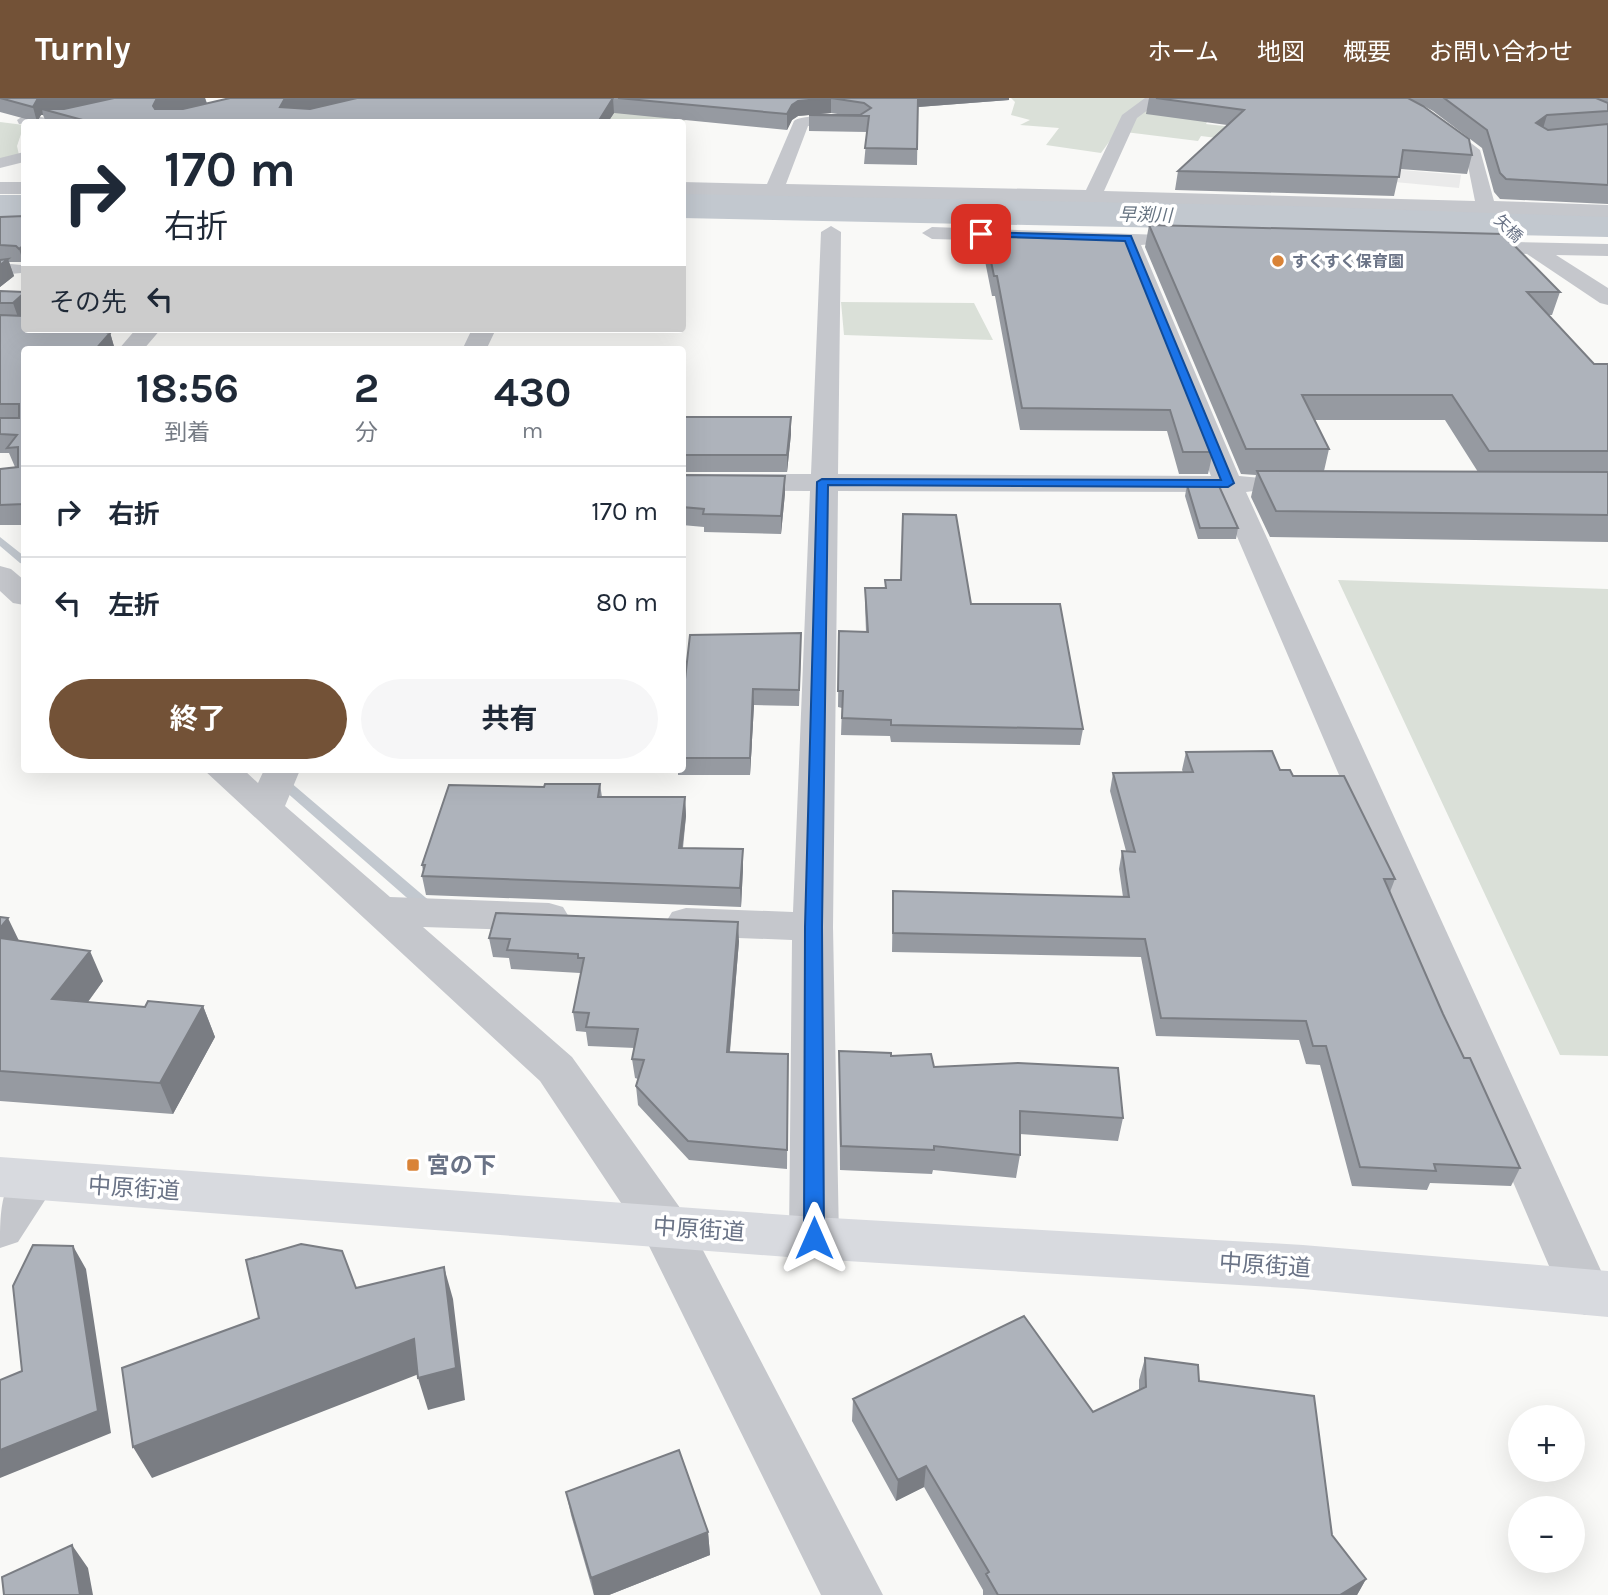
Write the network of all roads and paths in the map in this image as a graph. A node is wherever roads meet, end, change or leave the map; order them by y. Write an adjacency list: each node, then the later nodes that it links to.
1 (1156, 98): 10 (street)
2 (1387, 98): 11 (street)
3 (860, 123): 9 (street)
4 (21, 158): 5 (street)
5 (0, 163)
6 (0, 188): 7 (street)
7 (21, 188)
8 (686, 188): 9 (street)
9 (775, 188): 10 (street)
10 (1092, 197): 11 (street)
11 (1486, 206): 12 (street); 18 (street, 矢橋)
12 (1608, 211)
13 (831, 232): 24 (street)
14 (932, 233): 15 (street)
15 (1128, 238): 16 (street); 25 (street)
16 (1170, 239)
17 (1448, 247): 18 (street)
18 (1532, 249): 19 (street); 20 (street, 矢橋)
19 (1608, 250)
20 (1608, 298)
21 (145, 333): 22 (street)
22 (134, 346)
23 (686, 482): 24 (street)
24 (822, 482): 25 (street); 34 (street)
25 (1228, 483): 26 (street); 39 (street)
26 (1283, 484)
27 (0, 575): 28 (street)
28 (21, 593)
29 (228, 773): 30 (street)
30 (272, 794): 31 (street)
31 (379, 911): 32 (street); 37 (street)
32 (582, 918)
33 (650, 921): 34 (street)
34 (813, 927): 38 (street)
35 (17, 1179): 36 (street); 37 (main road, 中原街道)
36 (0, 1227)
37 (665, 1227): 38 (main road, 中原街道); 40 (street)
38 (814, 1238): 39 (main road, 中原街道)
39 (1596, 1293)
40 (853, 1595)

